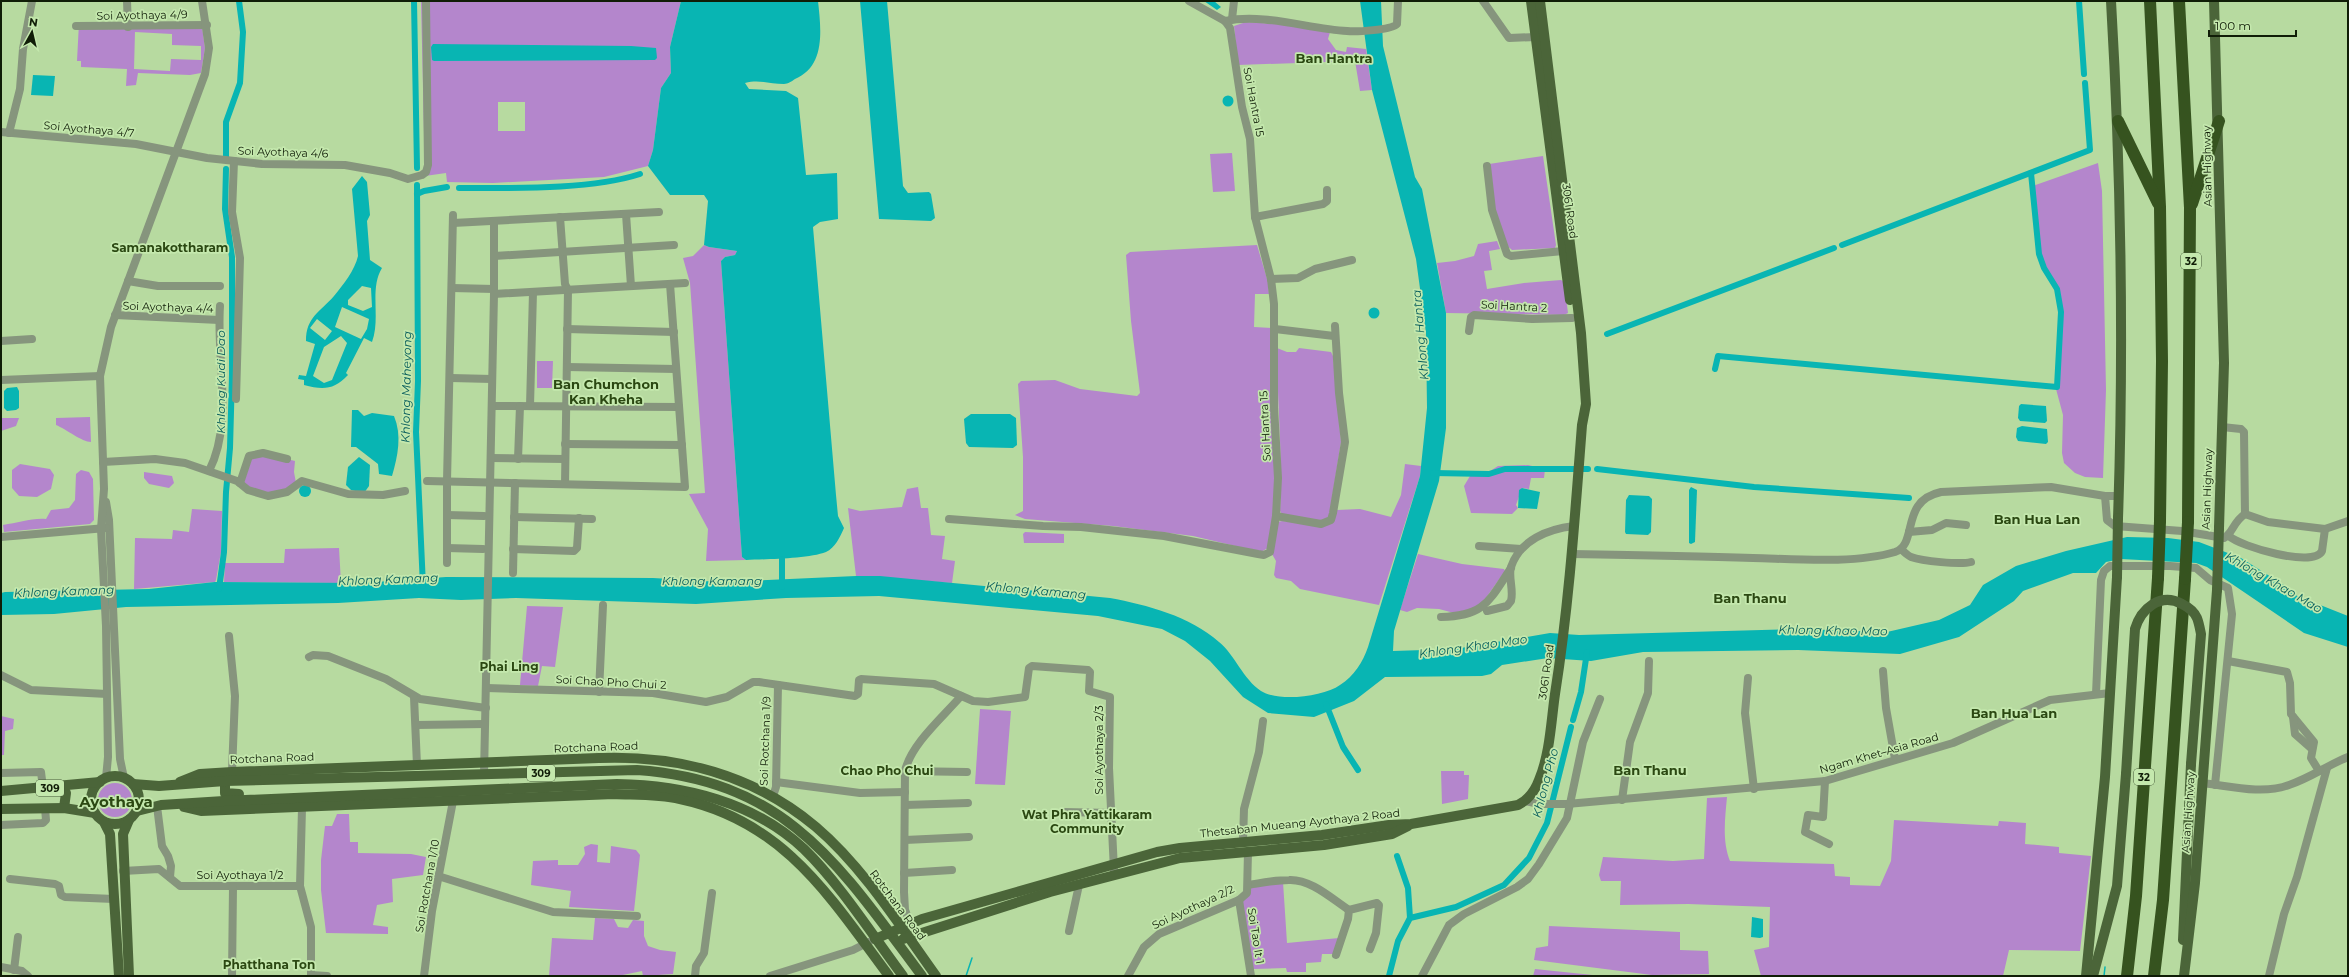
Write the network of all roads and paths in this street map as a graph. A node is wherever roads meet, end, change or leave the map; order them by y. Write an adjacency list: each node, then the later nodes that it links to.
1 (32, 1): 22 (street)
2 (128, 1): 18 (street)
3 (202, 1): 16 (street)
4 (426, 1): 25 (street, Soi Ayothaya 4/6)
5 (1234, 1): 15 (street)
6 (1398, 1): 15 (street)
7 (1484, 1): 19 (street)
8 (1531, 1): 19 (main road, 3061 Road)
9 (1540, 1): 23 (main road, 3061 Road)
10 (2111, 1): 20 (main road)
11 (2150, 1): 28 (highway, 32)
12 (2179, 1): 29 (highway, Asian Highway / 32)
13 (2214, 1): 21 (main road, Asian Highway)
14 (1194, 2): 15 (street)
15 (1229, 20): 33 (street, Soi Hantra 15)
16 (207, 25): 18 (street, Soi Ayothaya 4/9); 24 (street)
17 (76, 26): 18 (street, Soi Ayothaya 4/9)
18 (128, 26)
19 (1536, 37): 23 (main road, 3061 Road)
20 (2118, 121): 28 (highway); 93 (main road)
21 (2219, 121): 29 (highway); 76 (main road, Asian Highway)
22 (5, 132): 24 (street, Soi Ayothaya 4/7)
23 (1554, 147): 37 (main road, 3061 Road); 75 (main road, 3061 Road)
24 (174, 153): 25 (street, Soi Ayothaya 4/6); 42 (street)
25 (234, 161): 69 (street)
26 (1487, 166): 37 (street)
27 (1327, 190): 33 (street)
28 (2160, 207): 250 (highway, 32, bridge)
29 (2190, 208): 251 (highway, Asian Highway / 32, bridge)
30 (659, 212): 31 (street)
31 (626, 214): 32 (street); 36 (street)
32 (560, 217): 34 (street); 38 (street)
33 (1255, 217): 41 (street, Soi Hantra 15)
34 (494, 221): 39 (street); 47 (street)
35 (674, 245): 36 (street)
36 (628, 248): 38 (street); 46 (street)
37 (1563, 251): 53 (main road, 3061 Road)
38 (563, 252): 39 (street); 48 (street)
39 (494, 256): 49 (street)
40 (1352, 260): 41 (street)
41 (1271, 279): 57 (street, Soi Hantra 15)
42 (128, 281): 45 (street); 52 (street)
43 (685, 283): 44 (street)
44 (670, 284): 46 (street); 59 (street)
45 (220, 286)
46 (631, 286): 48 (street)
47 (452, 288): 49 (street); 66 (street)
48 (568, 290): 50 (street); 56 (street)
49 (494, 292): 50 (street); 67 (street)
50 (533, 292): 72 (street)
51 (220, 306): 54 (street)
52 (115, 315): 54 (street, Soi Ayothaya 4/4); 65 (street)
53 (1572, 318): 58 (street, Soi Hantra 2); 75 (main road, 3061 Road)
54 (219, 320): 84 (street)
55 (1335, 326): 60 (street)
56 (567, 329): 59 (street); 63 (street)
57 (1275, 329): 60 (street); 97 (street, Soi Hantra 15)
58 (1469, 331)
59 (674, 332): 64 (street)
60 (1334, 336): 97 (street)
61 (32, 339): 62 (street)
62 (1, 341)
63 (567, 367): 64 (street); 73 (street)
64 (676, 369): 74 (street)
65 (100, 376): 68 (street); 83 (street)
66 (451, 378): 67 (street); 86 (street)
67 (492, 379): 70 (street)
68 (1, 380)
69 (236, 399)
70 (492, 406): 71 (street); 80 (street)
71 (520, 406): 72 (street); 81 (street)
72 (530, 406): 73 (street)
73 (566, 406): 74 (street); 77 (street)
74 (679, 407): 78 (street)
75 (1582, 425): 104 (main road, 3061 Road)
76 (2222, 427): 94 (street); 162 (main road, Asian Highway, bridge)
77 (566, 444): 78 (street); 82 (street)
78 (682, 446): 90 (street)
79 (287, 458): 87 (street)
80 (491, 458): 81 (street); 88 (street)
81 (518, 458): 82 (street)
82 (565, 459): 90 (street)
83 (103, 462): 84 (street); 105 (street)
84 (211, 471): 87 (street)
85 (427, 481): 86 (street)
86 (447, 481): 88 (street); 95 (street)
87 (238, 482): 91 (street)
88 (490, 482): 89 (street); 133 (street)
89 (515, 483): 90 (street); 98 (street)
90 (565, 484)
91 (405, 491)
92 (2105, 496): 93 (street); 107 (street); 108 (street)
93 (2119, 496): 135 (main road, bridge)
94 (2245, 514): 106 (street); 108 (street)
95 (447, 515): 96 (street); 111 (street)
96 (484, 516)
97 (1276, 516): 101 (street, Soi Hantra 15)
98 (514, 517): 99 (street); 113 (street)
99 (579, 518): 100 (street); 113 (street)
100 (592, 519)
101 (949, 519)
102 (2348, 521): 106 (street)
103 (1966, 525): 107 (street)
104 (1574, 526): 114 (street); 116 (main road, 3061 Road)
105 (105, 528): 109 (street); 124 (street)
106 (2325, 529): 108 (street)
107 (1909, 532): 115 (street)
108 (2229, 536)
109 (1, 537)
110 (1479, 546): 114 (street)
111 (447, 548): 112 (street); 118 (street)
112 (483, 549)
113 (513, 549): 120 (street)
114 (1521, 549): 119 (street)
115 (1900, 549): 116 (street); 117 (street)
116 (1571, 554): 178 (main road, 3061 Road)
117 (1971, 562)
118 (448, 563)
119 (1511, 568): 122 (street); 123 (street)
120 (513, 573)
121 (603, 605): 134 (street)
122 (1487, 611)
123 (1441, 616)
124 (110, 626): 136 (street); 156 (street)
125 (229, 636): 151 (street)
126 (309, 657): 139 (street)
127 (1649, 661): 175 (street)
128 (2228, 661): 137 (street); 149 (street); 164 (street)
129 (1883, 671): 146 (street)
130 (1, 675): 136 (street)
131 (1748, 678): 168 (street)
132 (778, 685): 134 (street, Soi Chao Pho Chui 2); 138 (street, Soi Chao Pho Chui 2); 160 (street, Soi Rotchana 1/9)
133 (486, 688): 134 (street, Soi Chao Pho Chui 2); 141 (street)
134 (598, 692)
135 (2110, 693): 137 (street, Ngam Khet–Asia Road); 248 (main road)
136 (107, 694): 157 (street)
137 (2096, 694): 146 (street, Ngam Khet–Asia Road)
138 (961, 696): 150 (street); 192 (street, Soi Ayothaya 2/3)
139 (414, 697): 141 (street); 144 (street)
140 (1600, 699): 180 (street)
141 (486, 708): 143 (street)
142 (1264, 721): 200 (street)
143 (485, 724): 144 (street); 147 (street)
144 (416, 725): 148 (street)
145 (2348, 757): 149 (street)
146 (1895, 759): 159 (street, Ngam Khet–Asia Road)
147 (484, 762): 148 (main road, Rotchana Road); 154 (street); 173 (main road, Rotchana Road)
148 (417, 765): 151 (main road, Rotchana Road)
149 (2323, 770): 164 (street); 253 (street)
150 (905, 771): 152 (street); 172 (street)
151 (232, 772): 165 (main road, Rotchana Road)
152 (967, 772)
153 (1, 773): 167 (street)
154 (484, 775): 155 (main road, Rotchana Road / 309); 221 (main road, Rotchana Road / 309)
155 (466, 776): 158 (main road, Rotchana Road / 309); 171 (main road)
156 (124, 778): 157 (main road); 163 (main road)
157 (103, 780): 166 (main road, 309); 191 (main road)
158 (225, 781): 165 (main road, Rotchana Road / 309); 174 (main road)
159 (1826, 781): 168 (street, Ngam Khet–Asia Road); 201 (street)
160 (776, 782): 172 (street); 173 (street, Soi Rotchana 1/9)
161 (1, 783): 169 (main road)
162 (2203, 783): 164 (street); 252 (main road, Asian Highway)
163 (133, 784): 165 (main road, Rotchana Road / 309); 189 (main road)
164 (2215, 785)
165 (171, 786)
166 (63, 787): 167 (main road, 309); 185 (main road)
167 (43, 788): 169 (main road, 309)
168 (1754, 788): 175 (street, Ngam Khet–Asia Road)
169 (26, 789): 170 (main road, 309)
170 (1, 791)
171 (466, 791): 176 (main road, 309); 224 (main road, 309)
172 (905, 792): 182 (street)
173 (772, 796): 219 (main road, Rotchana Road)
174 (307, 798): 176 (main road, 309); 181 (main road, 309)
175 (1622, 800): 180 (street, Ngam Khet–Asia Road)
176 (358, 801): 177 (main road); 186 (main road)
177 (453, 801): 208 (street, Soi Rotchana 1/10); 226 (main road)
178 (1525, 801): 180 (street, Ngam Khet–Asia Road); 196 (main road)
179 (968, 803): 182 (street)
180 (1569, 804): 247 (street)
181 (176, 805): 183 (main road, 309); 186 (main road)
182 (905, 805): 199 (street)
183 (157, 806): 189 (main road, 309); 207 (street)
184 (45, 808): 185 (main road, 309); 188 (main road, 309); 197 (street)
185 (64, 808): 191 (main road, 309)
186 (302, 808): 212 (street)
187 (1, 809): 188 (main road, 309)
188 (27, 809): 193 (main road)
189 (137, 811): 194 (main road)
190 (1063, 812): 192 (street)
191 (95, 813): 195 (main road)
192 (1112, 813): 204 (street, Soi Ayothaya 2/3)
193 (1, 816)
194 (129, 820): 195 (main road); 205 (main road)
195 (104, 822): 215 (main road)
196 (1411, 824): 200 (main road, Thetsaban Mueang Ayothaya 2 Road); 202 (main road, Thetsaban Mueang Ayothaya 2 Road)
197 (1, 825)
198 (969, 837): 199 (street)
199 (905, 840): 206 (street)
200 (1243, 841): 204 (main road, Thetsaban Mueang Ayothaya 2 Road)
201 (1829, 844)
202 (1248, 852): 204 (main road, Thetsaban Mueang Ayothaya 2 Road); 211 (street, Soi Ayothaya 2/2)
203 (952, 870): 206 (street)
204 (1114, 870): 210 (main road, Thetsaban Mueang Ayothaya 2 Road); 219 (main road, Thetsaban Mueang Ayothaya 2 Road)
205 (123, 871): 207 (street); 234 (main road)
206 (904, 872): 219 (street)
207 (170, 876): 213 (street, Soi Ayothaya 1/2)
208 (438, 876): 218 (street); 238 (street, Soi Rotchana 1/10)
209 (10, 879): 215 (street)
210 (1079, 885): 220 (street); 223 (main road, Thetsaban Mueang Ayothaya 2 Road)
211 (1248, 885): 216 (street, Soi Ayothaya 2/2); 217 (street)
212 (300, 886): 213 (street, Soi Ayothaya 1/2); 236 (street)
213 (233, 887): 235 (street)
214 (712, 893): 239 (street)
215 (114, 899): 233 (main road)
216 (1239, 900): 245 (street, Soi Ayothaya 2/2); 246 (street, Soi Tao It 1)
217 (1349, 910): 228 (street); 229 (street)
218 (637, 916)
219 (905, 925): 221 (main road, Thetsaban Mueang Ayothaya 2 Road); 223 (main road, Rotchana Road)
220 (1069, 931)
221 (889, 933): 224 (main road, Thetsaban Mueang Ayothaya 2 Road); 225 (main road, Rotchana Road / 309)
222 (18, 937): 231 (street)
223 (907, 937): 225 (main road, Thetsaban Mueang Ayothaya 2 Road); 244 (main road, Rotchana Road)
224 (875, 939): 226 (street); 227 (main road, 309)
225 (897, 942): 227 (main road, Thetsaban Mueang Ayothaya 2 Road); 243 (main road, Rotchana Road / 309)
226 (867, 948): 227 (street); 240 (street); 241 (main road)
227 (882, 948): 242 (main road, 309)
228 (1370, 949)
229 (1336, 955)
230 (1, 963): 231 (street)
231 (14, 970): 232 (street)
232 (28, 976)
233 (119, 976)
234 (129, 976)
235 (232, 976)
236 (311, 976): 237 (street)
237 (327, 976)
238 (424, 976)
239 (695, 976)
240 (770, 976)
241 (889, 976)
242 (903, 976)
243 (922, 976)
244 (936, 976)
245 (1128, 976)
246 (1251, 976)
247 (1422, 976)
248 (2086, 976)
249 (2093, 976): 252 (main road, bridge)
250 (2127, 976)
251 (2154, 976)
252 (2183, 976)
253 (2269, 976)

